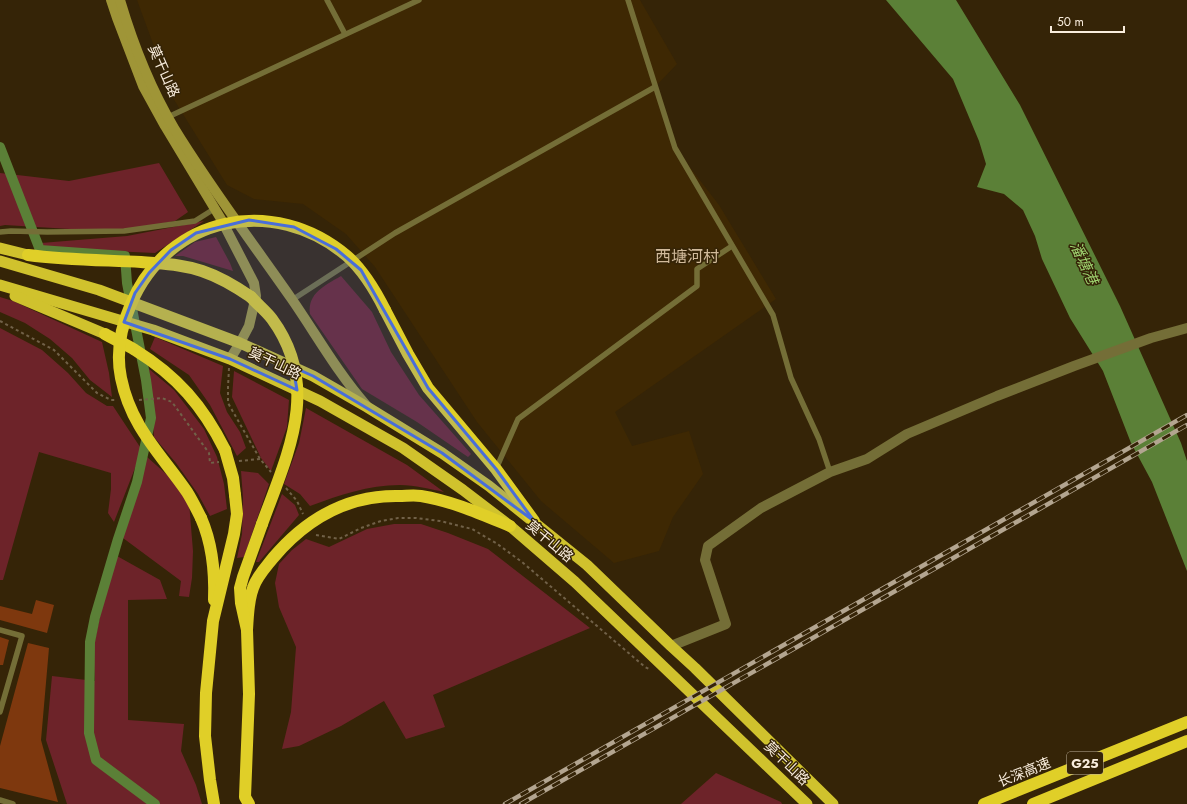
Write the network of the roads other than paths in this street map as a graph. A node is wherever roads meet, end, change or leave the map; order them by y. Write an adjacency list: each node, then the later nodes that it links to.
1 (111, 0): 9 (main road, 莫干山路)
2 (120, 0): 8 (main road, 莫干山路)
3 (327, 0): 6 (lane)
4 (419, 0): 6 (lane)
5 (628, 0): 7 (lane)
6 (345, 34): 8 (lane)
7 (655, 87): 11 (lane); 17 (lane)
8 (168, 117): 17 (main road, 莫干山路)
9 (214, 209): 10 (lane); 20 (main road, 莫干山路)
10 (0, 232)
11 (732, 246): 23 (lane); 24 (lane)
12 (0, 248): 13 (highway)
13 (28, 255): 29 (highway, bridge)
14 (0, 261): 20 (highway, 莫干山路)
15 (0, 285): 21 (highway, 莫干山路)
16 (0, 289): 19 (highway)
17 (292, 300): 22 (main road, 莫干山路)
18 (1187, 328): 24 (street)
19 (105, 334): 27 (highway, bridge)
20 (240, 343): 21 (main road, 莫干山路); 22 (highway, 莫干山路)
21 (230, 359): 26 (highway, 莫干山路)
22 (367, 407): 25 (highway, 莫干山路)
23 (496, 469): 25 (highway); 27 (highway, bridge)
24 (830, 472): 30 (street)
25 (534, 521): 30 (highway, 莫干山路)
26 (510, 526): 29 (highway); 38 (highway, 莫干山路)
27 (213, 621): 37 (highway)
28 (0, 630): 31 (lane)
29 (247, 630): 35 (highway)
30 (670, 646): 39 (highway, 莫干山路)
31 (0, 711)
32 (1187, 722): 40 (highway, 长深高速 / G25)
33 (1187, 741): 41 (highway, G25)
34 (0, 800): 36 (lane)
35 (246, 802)
36 (13, 804)
37 (214, 804)
38 (807, 804)
39 (833, 804)
40 (984, 804)
41 (1033, 804)

